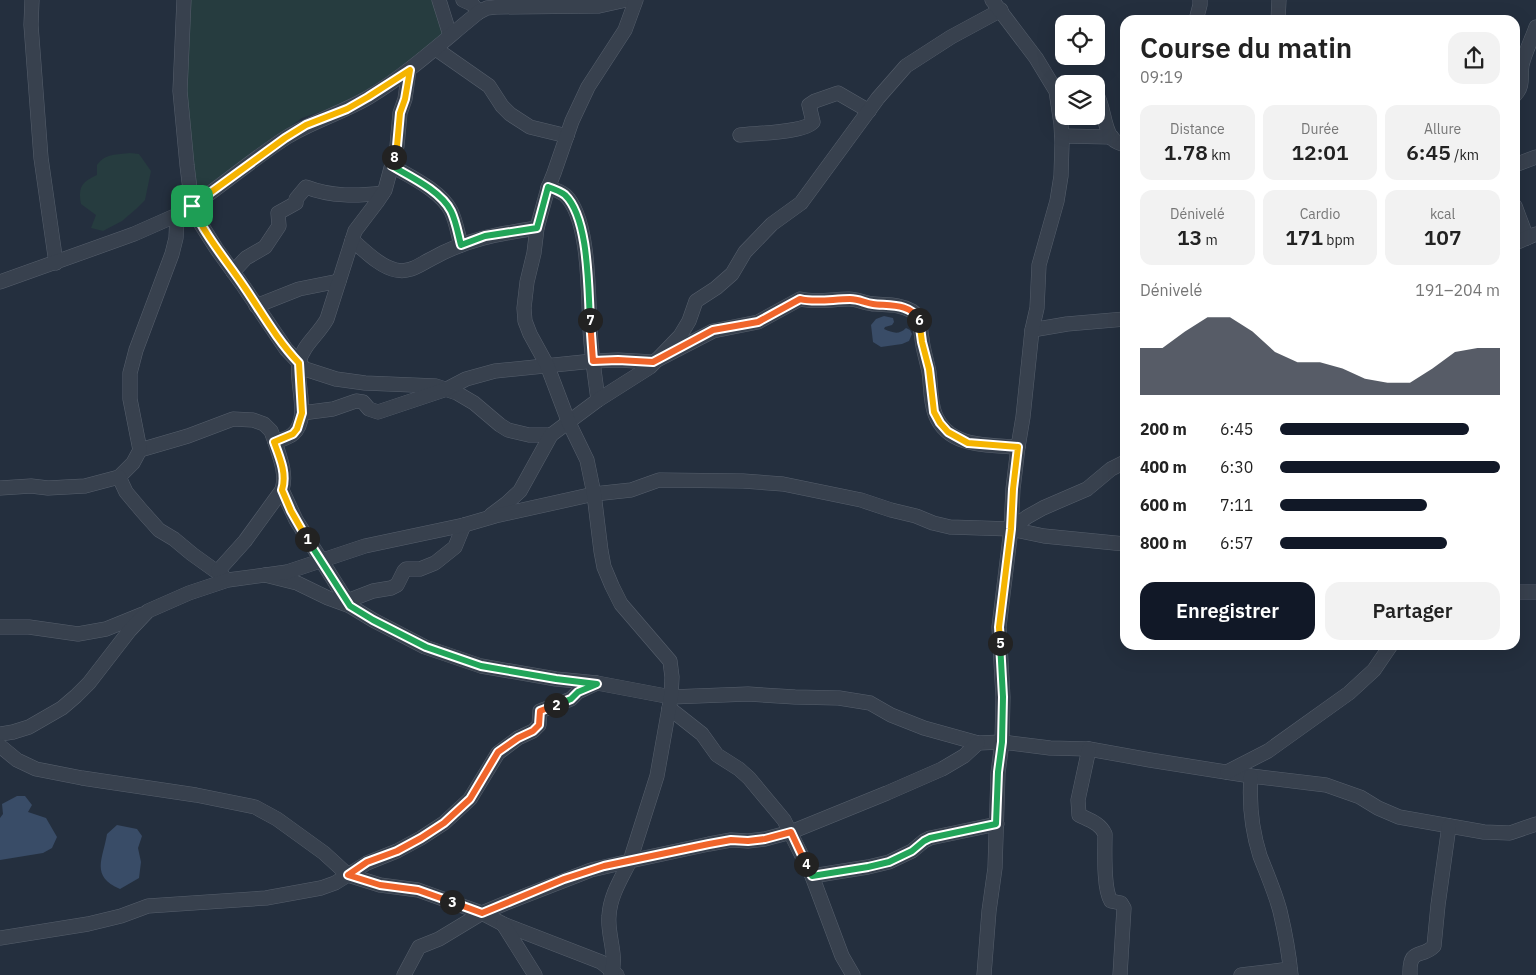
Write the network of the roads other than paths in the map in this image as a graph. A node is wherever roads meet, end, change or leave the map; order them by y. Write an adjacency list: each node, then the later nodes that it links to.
1 (32, 0): 39 (street)
2 (184, 0): 32 (street)
3 (439, 0): 14 (street)
4 (464, 0): 10 (street)
5 (626, 0): 10 (street)
6 (636, 0): 23 (street)
7 (1200, 0): 11 (street)
8 (1279, 0): 12 (street)
9 (996, 5): 17 (street); 19 (street)
10 (480, 12): 14 (street)
11 (1198, 15)
12 (1278, 15)
13 (1536, 27): 18 (street)
14 (450, 35): 15 (street)
15 (436, 48): 16 (street); 23 (street)
16 (410, 70): 29 (street); 32 (street)
17 (1055, 84)
18 (1520, 90)
19 (869, 111): 22 (street); 47 (street)
20 (1105, 115): 25 (street)
21 (1062, 125): 24 (street)
22 (740, 135)
23 (567, 136): 30 (street)
24 (1062, 136): 25 (street); 45 (street)
25 (1112, 138): 26 (street)
26 (1120, 143)
27 (1536, 157): 28 (street)
28 (1520, 163)
29 (392, 166): 31 (street); 38 (street)
30 (548, 187): 35 (street); 46 (street)
31 (383, 193): 37 (street); 40 (street)
32 (192, 206): 33 (street); 40 (street)
33 (177, 215): 39 (street); 57 (street)
34 (1520, 221): 36 (street)
35 (537, 228): 38 (street); 49 (street)
36 (1526, 238)
37 (352, 240): 38 (street); 41 (street)
38 (461, 245)
39 (56, 263): 42 (street)
40 (233, 272): 43 (street)
41 (339, 281): 43 (street); 48 (street)
42 (0, 282)
43 (256, 306): 48 (street)
44 (1120, 319): 45 (street)
45 (1032, 330): 56 (street)
46 (593, 361): 47 (street); 49 (street); 51 (street)
47 (653, 362): 51 (street); 56 (street)
48 (299, 363): 50 (street); 52 (street)
49 (547, 365): 50 (street); 53 (street)
50 (447, 389): 52 (street); 54 (street)
51 (598, 400): 53 (street)
52 (302, 413): 55 (street)
53 (569, 423): 54 (street); 62 (street)
54 (551, 435): 63 (street)
55 (274, 442): 57 (street); 61 (street)
56 (1018, 447): 65 (street)
57 (140, 450): 59 (street)
58 (1120, 464): 65 (street)
59 (119, 477): 60 (street); 68 (street)
60 (0, 488)
61 (282, 490): 67 (street); 68 (street)
62 (594, 494): 63 (street); 65 (street); 77 (street)
63 (486, 518): 64 (street)
64 (464, 525): 67 (street); 72 (street)
65 (1011, 529): 66 (street); 79 (street)
66 (1120, 544)
67 (321, 561): 69 (street); 72 (street)
68 (223, 576): 69 (street); 73 (street)
69 (264, 576): 72 (street)
70 (1520, 592): 71 (street)
71 (1536, 592)
72 (348, 604): 76 (street)
73 (148, 612): 74 (street); 78 (street)
74 (0, 627)
75 (1388, 650): 83 (street)
76 (597, 684): 77 (street); 90 (street)
77 (670, 702): 80 (street); 88 (street); 89 (street)
78 (0, 734)
79 (1002, 742): 80 (street); 82 (street); 85 (street)
80 (978, 743): 88 (street)
81 (0, 746): 90 (street)
82 (1089, 749): 83 (street); 101 (street)
83 (1227, 772): 84 (street)
84 (1251, 776): 86 (street); 95 (street)
85 (996, 824): 91 (street); 100 (street)
86 (1449, 826): 87 (street); 103 (street)
87 (1534, 829)
88 (791, 832): 89 (street); 91 (street)
89 (630, 861): 92 (street); 96 (street)
90 (348, 875): 92 (street); 94 (street)
91 (812, 876): 99 (street)
92 (482, 913): 93 (street); 97 (street)
93 (503, 924): 96 (street); 98 (street)
94 (0, 938)
95 (1290, 972): 102 (street)
96 (613, 973)
97 (404, 975)
98 (536, 975)
99 (853, 975)
100 (984, 975)
101 (1120, 975)
102 (1241, 975)
103 (1410, 975)

